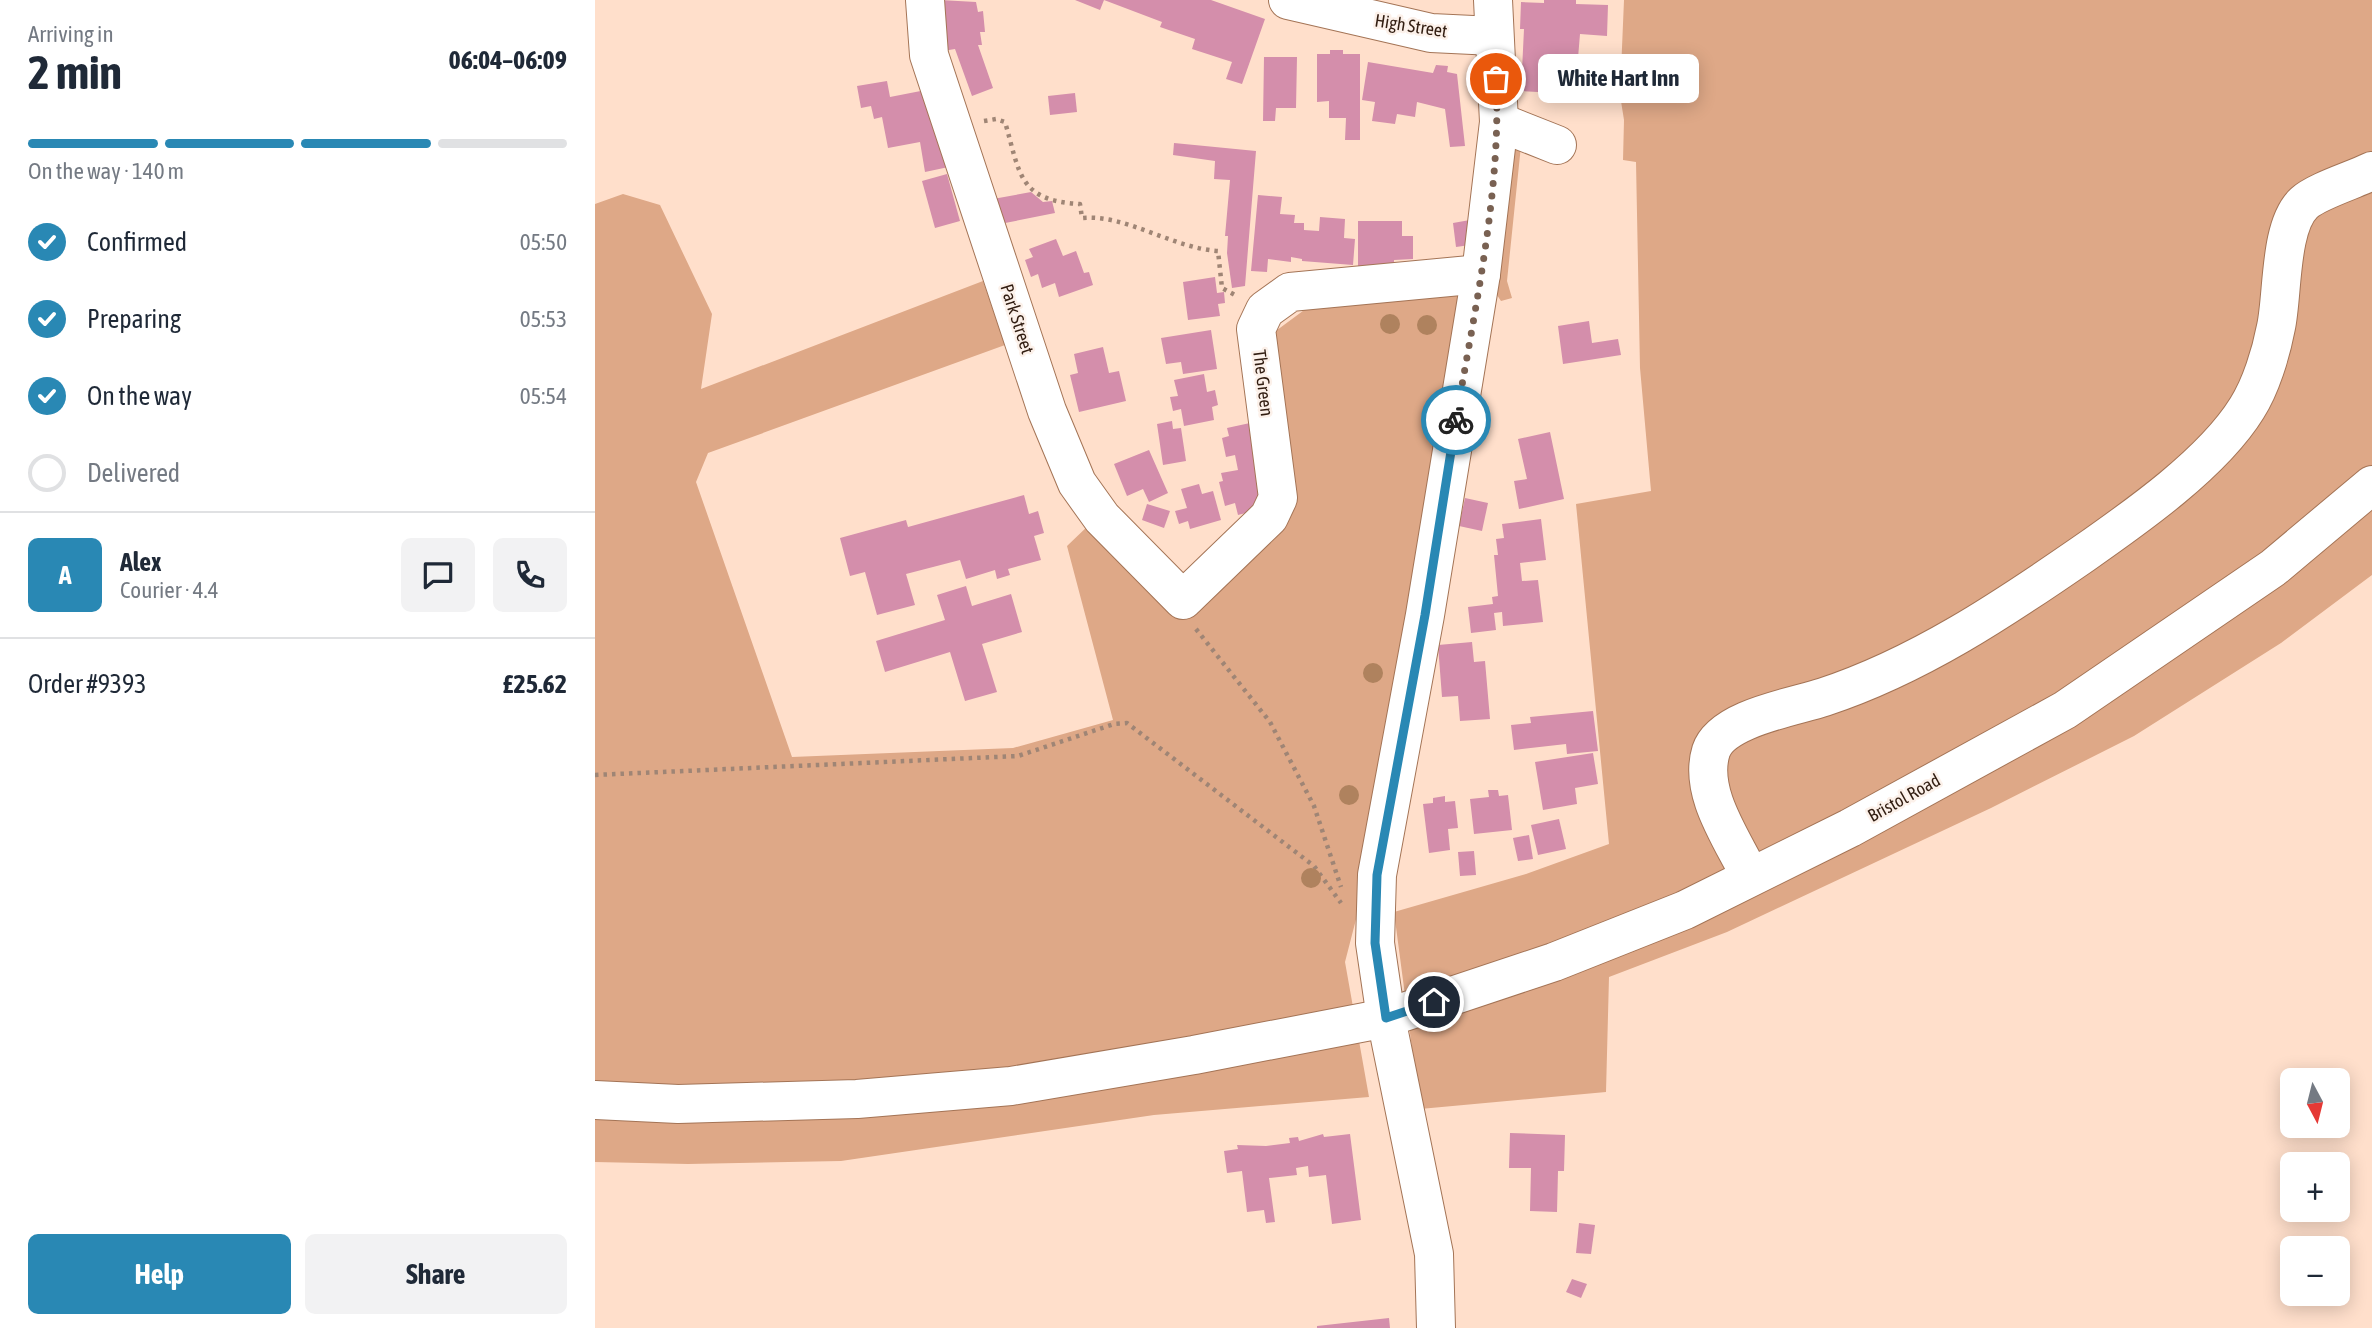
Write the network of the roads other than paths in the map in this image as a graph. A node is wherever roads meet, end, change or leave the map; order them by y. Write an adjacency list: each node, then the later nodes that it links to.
1 (925, 0): 9 (street, Park Street)
2 (1288, 0): 3 (street, High Street)
3 (1494, 18): 4 (street)
4 (1499, 122): 5 (street); 7 (street)
5 (1557, 145)
6 (2372, 171): 10 (street)
7 (1481, 274): 9 (street, The Green); 11 (street)
8 (2372, 485): 10 (street, Bristol Road)
9 (1183, 600)
10 (1750, 876): 11 (street, Bristol Road)
11 (1386, 1018): 12 (street, Bristol Road); 13 (street)
12 (595, 1100)
13 (1436, 1328)

